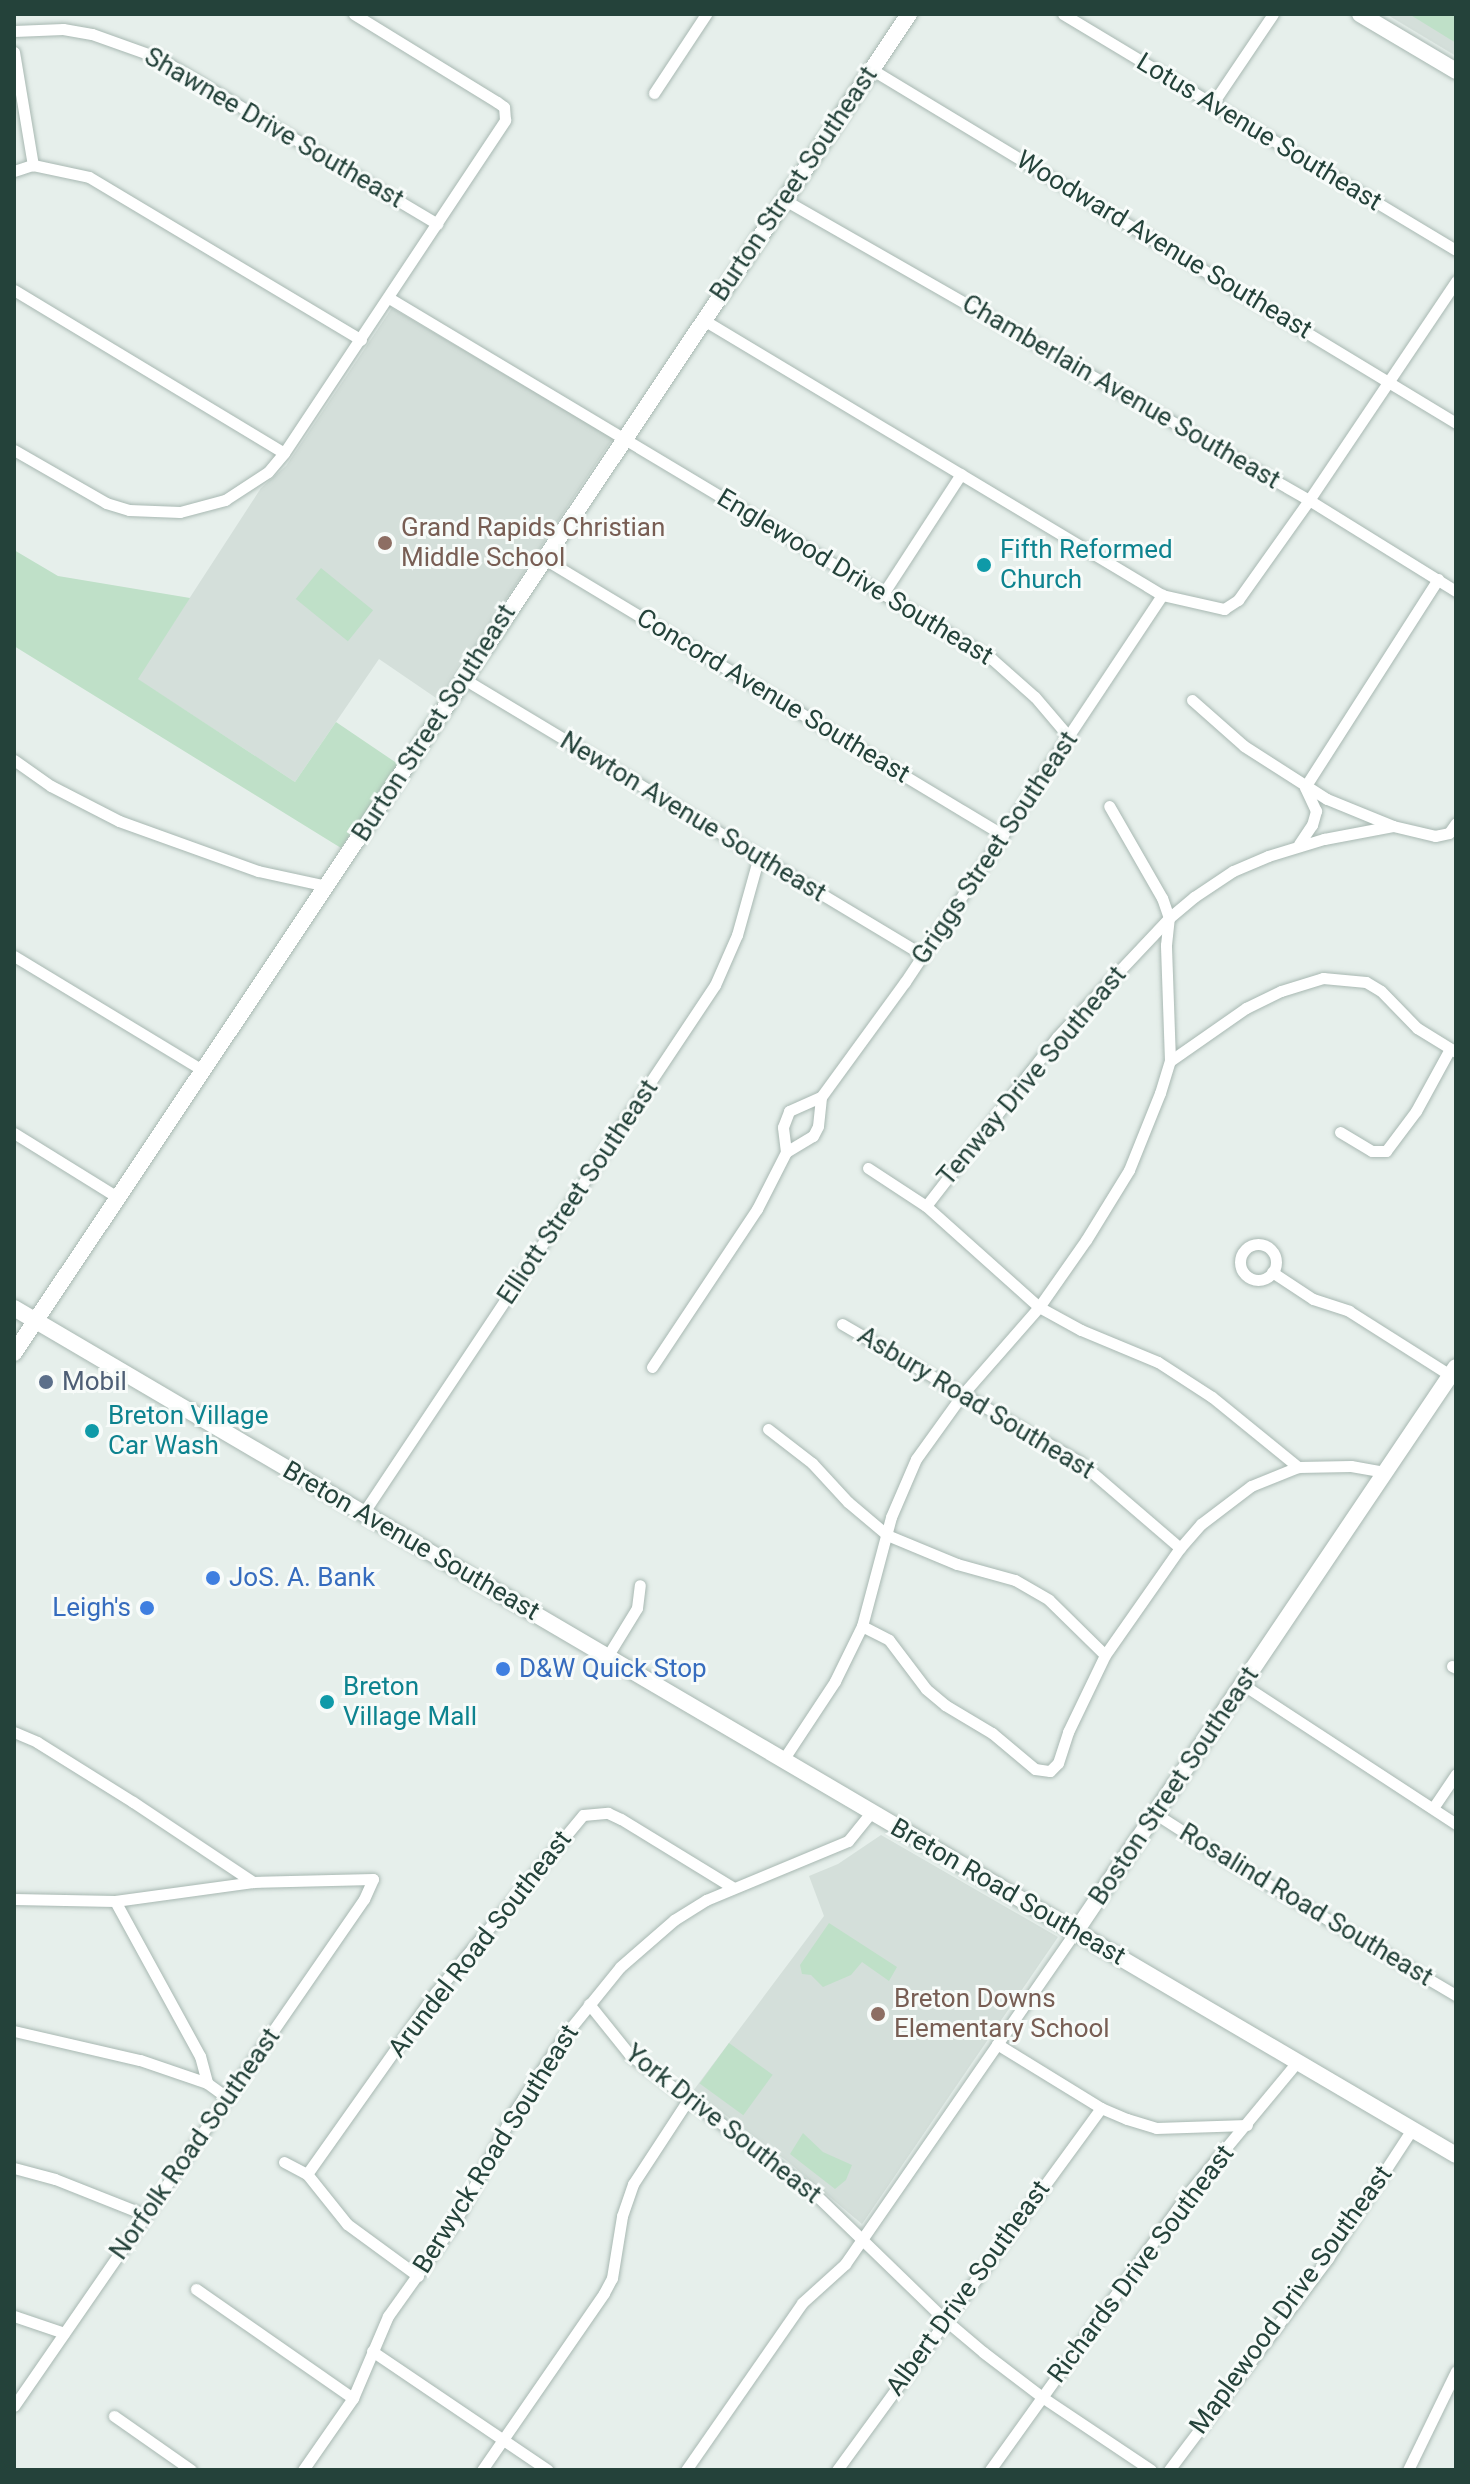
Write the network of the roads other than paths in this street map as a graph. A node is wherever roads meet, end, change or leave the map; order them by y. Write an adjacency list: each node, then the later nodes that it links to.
1 (354, 14): 16 (street)
2 (706, 14): 11 (street)
3 (907, 14): 9 (main road, Burton Street Southeast)
4 (1063, 14): 12 (street, Lotus Avenue Southeast)
5 (1273, 14): 12 (street)
6 (1360, 14): 10 (main road)
7 (14, 31): 16 (street, Shawnee Drive Southeast)
8 (14, 52): 13 (street)
9 (871, 69): 15 (main road, Burton Street Southeast); 23 (street, Woodward Avenue Southeast)
10 (1456, 71)
11 (654, 93)
12 (1213, 103): 17 (street, Lotus Avenue Southeast)
13 (33, 165): 14 (street); 22 (street)
14 (14, 171)
15 (783, 199): 21 (main road, Burton Street Southeast); 29 (street, Chamberlain Avenue Southeast)
16 (437, 224): 20 (street)
17 (1456, 250)
18 (1456, 281): 23 (street)
19 (14, 290): 27 (street)
20 (389, 298): 22 (street); 25 (street, Englewood Drive Southeast)
21 (702, 319): 25 (main road, Burton Street Southeast); 28 (street)
22 (361, 340): 27 (street)
23 (1390, 382): 24 (street, Woodward Avenue Southeast); 29 (street)
24 (1456, 423)
25 (624, 438): 30 (main road, Burton Street Southeast); 33 (street, Englewood Drive Southeast)
26 (14, 450): 27 (street)
27 (284, 453)
28 (961, 474): 33 (street); 34 (street)
29 (1309, 500): 31 (street, Chamberlain Avenue Southeast); 34 (street)
30 (543, 558): 35 (main road, Burton Street Southeast); 43 (street, Concord Avenue Southeast)
31 (1438, 579): 32 (street, Chamberlain Avenue Southeast); 39 (street)
32 (1456, 591)
33 (883, 594): 37 (street, Englewood Drive Southeast)
34 (1162, 595): 37 (street, Griggs Street Southeast)
35 (464, 679): 45 (street, Newton Avenue Southeast); 46 (main road, Burton Street Southeast)
36 (1192, 700): 39 (street)
37 (1069, 737): 43 (street, Griggs Street Southeast)
38 (14, 760): 46 (street)
39 (1305, 787): 41 (street); 44 (street)
40 (1109, 806): 47 (street)
41 (1393, 826): 42 (street); 44 (street, Tenway Drive Southeast)
42 (1452, 828)
43 (1003, 835): 48 (street, Griggs Street Southeast)
44 (1299, 845): 47 (street, Tenway Drive Southeast)
45 (759, 856): 48 (street, Newton Avenue Southeast); 72 (street, Elliott Street Southeast)
46 (327, 886): 52 (main road, Burton Street Southeast)
47 (1169, 918): 51 (street); 59 (street, Tenway Drive Southeast)
48 (923, 955): 53 (street, Griggs Street Southeast)
49 (14, 956): 52 (street)
50 (1453, 1050): 51 (street); 54 (street)
51 (1170, 1061): 61 (street)
52 (204, 1071): 58 (main road, Burton Street Southeast)
53 (821, 1097): 56 (street, Griggs Street Southeast); 56 (street, Griggs Street Southeast)
54 (1340, 1132)
55 (14, 1133): 58 (street)
56 (786, 1152): 66 (street, Griggs Street Southeast)
57 (868, 1168): 59 (street)
58 (119, 1198): 63 (main road, Burton Street Southeast)
59 (926, 1206): 61 (street)
60 (1272, 1272): 67 (street)
61 (1039, 1307): 68 (street); 70 (street)
62 (14, 1308): 63 (main road, Breton Avenue Southeast)
63 (36, 1321): 65 (main road, Burton Street Southeast); 72 (main road, Breton Avenue Southeast)
64 (842, 1324): 68 (street, Asbury Road Southeast)
65 (14, 1353)
66 (652, 1367)
67 (1453, 1371): 71 (main road, Boston Street Southeast)
68 (962, 1395): 73 (street); 74 (street, Asbury Road Southeast)
69 (768, 1429): 73 (street)
70 (1298, 1467): 71 (street); 74 (street)
71 (1385, 1472): 80 (main road, Boston Street Southeast)
72 (364, 1512): 77 (main road, Breton Avenue Southeast)
73 (887, 1535): 76 (street); 78 (street)
74 (1180, 1548): 78 (street)
75 (640, 1585): 79 (street)
76 (862, 1626): 78 (street); 82 (street)
77 (559, 1628): 79 (main road, Breton Road Southeast)
78 (1105, 1655)
79 (607, 1657): 82 (main road, Breton Road Southeast)
80 (1242, 1684): 84 (street); 86 (main road, Boston Street Southeast)
81 (14, 1732): 88 (street)
82 (783, 1760): 85 (main road, Breton Road Southeast)
83 (1456, 1774): 84 (street)
84 (1433, 1808): 87 (street)
85 (871, 1813): 89 (street, Berwyck Road Southeast); 92 (main road, Breton Road Southeast)
86 (1156, 1814): 92 (main road, Boston Street Southeast); 93 (street, Rosalind Road Southeast)
87 (1456, 1824)
88 (253, 1882): 91 (street); 99 (street, Norfolk Road Southeast)
89 (732, 1887): 94 (street, Berwyck Road Southeast); 107 (street, Arundel Road Southeast)
90 (14, 1899): 91 (street)
91 (115, 1901): 98 (street)
92 (1076, 1931): 96 (street, Boston Street Southeast); 97 (main road, Breton Road Southeast)
93 (1456, 1995)
94 (589, 2004): 100 (street, York Drive Southeast); 110 (street, Berwyck Road Southeast)
95 (14, 2031): 98 (street)
96 (997, 2044): 101 (street); 109 (street, Boston Street Southeast)
97 (1297, 2062): 102 (street, Richards Drive Southeast); 103 (main road, Breton Road Southeast)
98 (207, 2083): 99 (street)
99 (228, 2098): 108 (street, Norfolk Road Southeast)
100 (688, 2100): 109 (street, York Drive Southeast); 121 (street)
101 (1101, 2108): 102 (street); 113 (street, Albert Drive Southeast)
102 (1247, 2125): 117 (street, Richards Drive Southeast)
103 (1412, 2129): 104 (main road, Breton Road Southeast); 130 (street, Maplewood Drive Southeast)
104 (1456, 2155)
105 (284, 2162): 107 (street)
106 (14, 2168): 108 (street)
107 (307, 2174): 110 (street)
108 (146, 2215): 114 (street, Norfolk Road Southeast)
109 (863, 2239): 113 (street, York Drive Southeast); 126 (street, Boston Street Southeast)
110 (418, 2276): 115 (street, Berwyck Road Southeast)
111 (196, 2289): 118 (street)
112 (14, 2316): 114 (street)
113 (944, 2319): 117 (street, York Drive Southeast); 127 (street, Albert Drive Southeast)
114 (64, 2333): 119 (street, Norfolk Road Southeast)
115 (372, 2351): 118 (street, Berwyck Road Southeast); 121 (street)
116 (1456, 2371): 131 (street)
117 (1042, 2397): 128 (street, Richards Drive Southeast); 129 (street, York Drive Southeast)
118 (353, 2398): 123 (street, Berwyck Road Southeast)
119 (14, 2406)
120 (114, 2416): 122 (street)
121 (503, 2438): 124 (street); 125 (street)
122 (191, 2470)
123 (303, 2470)
124 (482, 2470)
125 (548, 2470)
126 (686, 2470)
127 (837, 2470)
128 (990, 2470)
129 (1151, 2470)
130 (1169, 2470)
131 (1408, 2470)

